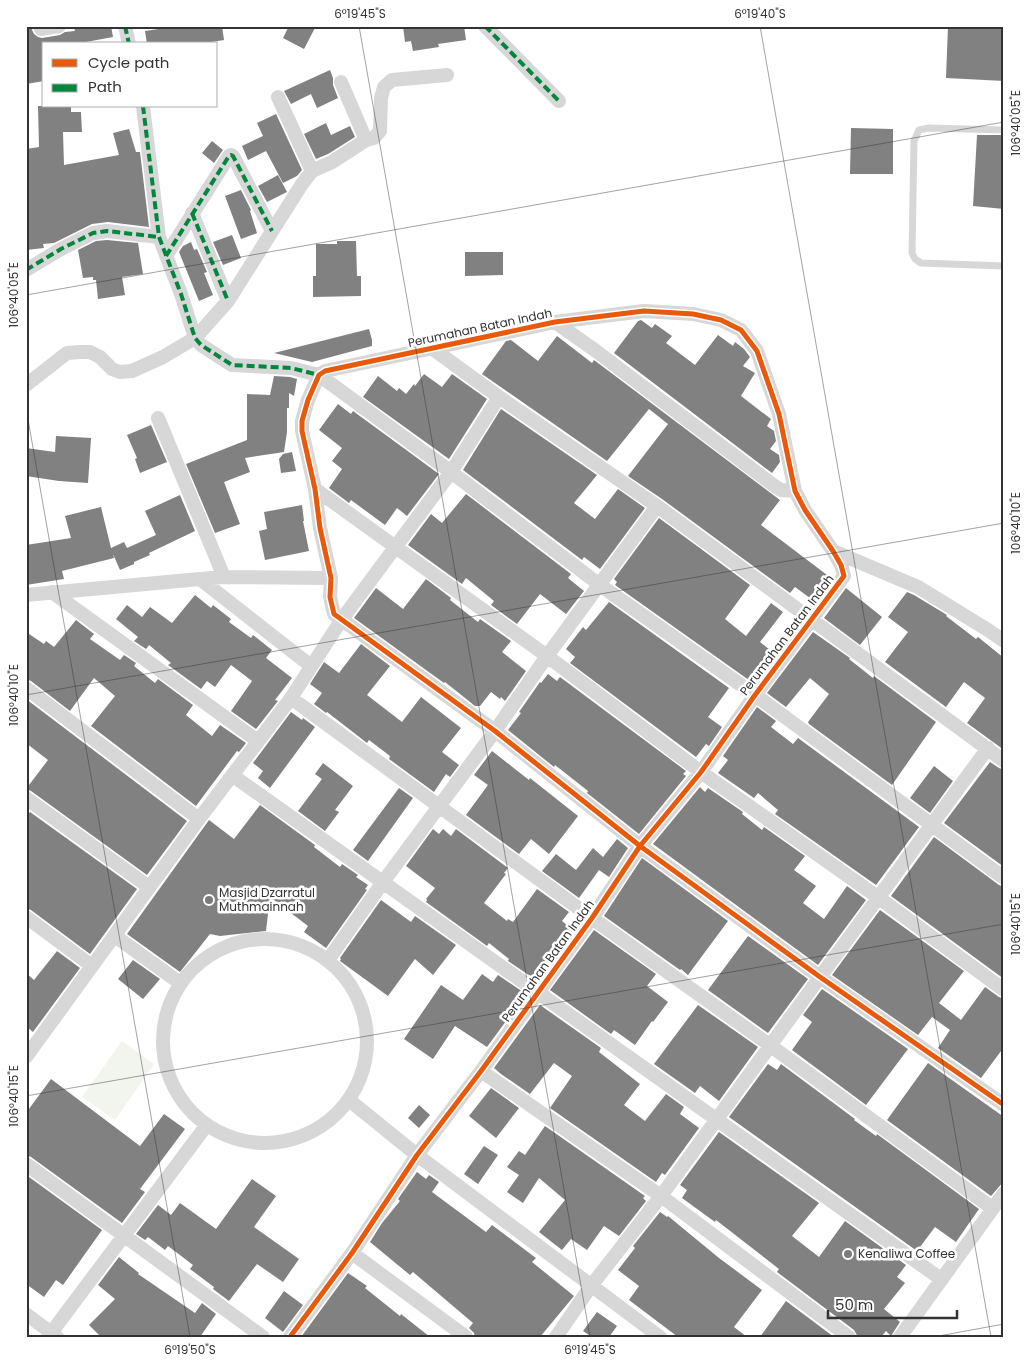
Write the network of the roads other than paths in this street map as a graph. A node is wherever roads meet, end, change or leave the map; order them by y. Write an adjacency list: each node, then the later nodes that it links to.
1 (58, 26): 4 (street)
2 (125, 26): 5 (street)
3 (485, 26): 9 (street)
4 (41, 29)
5 (129, 42)
6 (447, 75): 12 (street)
7 (340, 82): 12 (street)
8 (278, 97): 13 (street)
9 (559, 101)
10 (143, 108): 16 (street)
11 (1004, 130): 18 (lane)
12 (366, 140): 13 (street)
13 (312, 171): 15 (street)
14 (192, 213): 15 (street); 17 (street); 20 (street)
15 (272, 231): 20 (street)
16 (159, 237): 17 (street); 19 (street)
17 (166, 256): 22 (street)
18 (1004, 266)
19 (26, 270)
20 (228, 301): 22 (street)
21 (555, 322): 23 (street, Perumahan Batan Indah); 30 (street); 30 (street, Perumahan Batan Indah)
22 (198, 341): 24 (street); 25 (street)
23 (434, 349): 24 (street, Perumahan Batan Indah); 26 (street)
24 (319, 374): 28 (street); 29 (street)
25 (26, 385)
26 (499, 397): 28 (street); 31 (street)
27 (158, 418): 34 (street)
28 (451, 472): 32 (street); 37 (street)
29 (315, 489): 32 (street); 35 (street)
30 (795, 491): 33 (street, Perumahan Batan Indah)
31 (657, 506): 37 (street); 41 (street)
32 (396, 547): 40 (street); 43 (street)
33 (833, 551): 41 (street, Perumahan Batan Indah); 42 (street)
34 (224, 577): 35 (street); 36 (street)
35 (331, 578): 40 (street)
36 (200, 579): 38 (street); 44 (street)
37 (600, 585): 43 (street); 46 (street)
38 (52, 592): 39 (street); 49 (street)
39 (26, 595)
40 (338, 617): 44 (street); 48 (street)
41 (812, 619): 46 (street, Perumahan Batan Indah); 50 (street)
42 (1004, 642)
43 (547, 656): 48 (street); 52 (street)
44 (311, 666): 47 (street)
45 (26, 688): 56 (street)
46 (754, 695): 52 (street, Perumahan Batan Indah); 57 (street)
47 (291, 698): 49 (street); 55 (street)
48 (495, 732): 55 (street); 58 (street)
49 (258, 741): 53 (street)
50 (988, 748): 51 (street); 57 (street)
51 (1004, 760)
52 (701, 772): 58 (street, Perumahan Batan Indah); 62 (street)
53 (232, 775): 56 (street); 60 (street)
54 (26, 798): 61 (street)
55 (440, 806): 60 (street); 64 (street)
56 (199, 818): 61 (street)
57 (932, 825): 59 (street); 62 (street)
58 (640, 846): 64 (street, Perumahan Batan Indah); 68 (street)
59 (1004, 878)
60 (383, 882): 66 (street); 71 (street)
61 (149, 887): 65 (street)
62 (879, 898): 68 (street); 70 (street)
63 (26, 917): 67 (street)
64 (592, 918): 71 (street, Perumahan Batan Indah); 73 (street)
65 (115, 936): 67 (street); 69 (street)
66 (328, 960): 69 (street); 76 (street)
67 (92, 966): 72 (street)
68 (820, 976): 73 (street); 77 (street)
69 (180, 983): 79 (street)
70 (1004, 990)
71 (538, 992): 75 (street, Perumahan Batan Indah); 78 (street)
72 (31, 1041): 74 (street)
73 (771, 1046): 78 (street); 84 (street)
74 (26, 1057)
75 (481, 1071): 80 (street, Perumahan Batan Indah); 83 (street)
76 (349, 1100): 79 (street); 80 (street)
77 (1004, 1105)
78 (717, 1120): 83 (street); 87 (street)
79 (206, 1126): 85 (street)
80 (417, 1155): 86 (street, Perumahan Batan Indah); 88 (street)
81 (26, 1164): 85 (street)
82 (1004, 1193): 84 (street)
83 (661, 1196): 88 (street); 96 (street)
84 (992, 1208): 87 (street)
85 (124, 1236): 90 (street); 91 (street)
86 (352, 1253): 92 (street, Perumahan Batan Indah); 93 (street)
87 (941, 1279): 97 (street)
88 (591, 1286): 94 (street); 95 (street)
89 (26, 1314): 90 (street)
90 (52, 1335)
91 (263, 1337)
92 (290, 1337)
93 (466, 1337)
94 (556, 1337)
95 (660, 1337)
96 (849, 1337)
97 (900, 1337)

